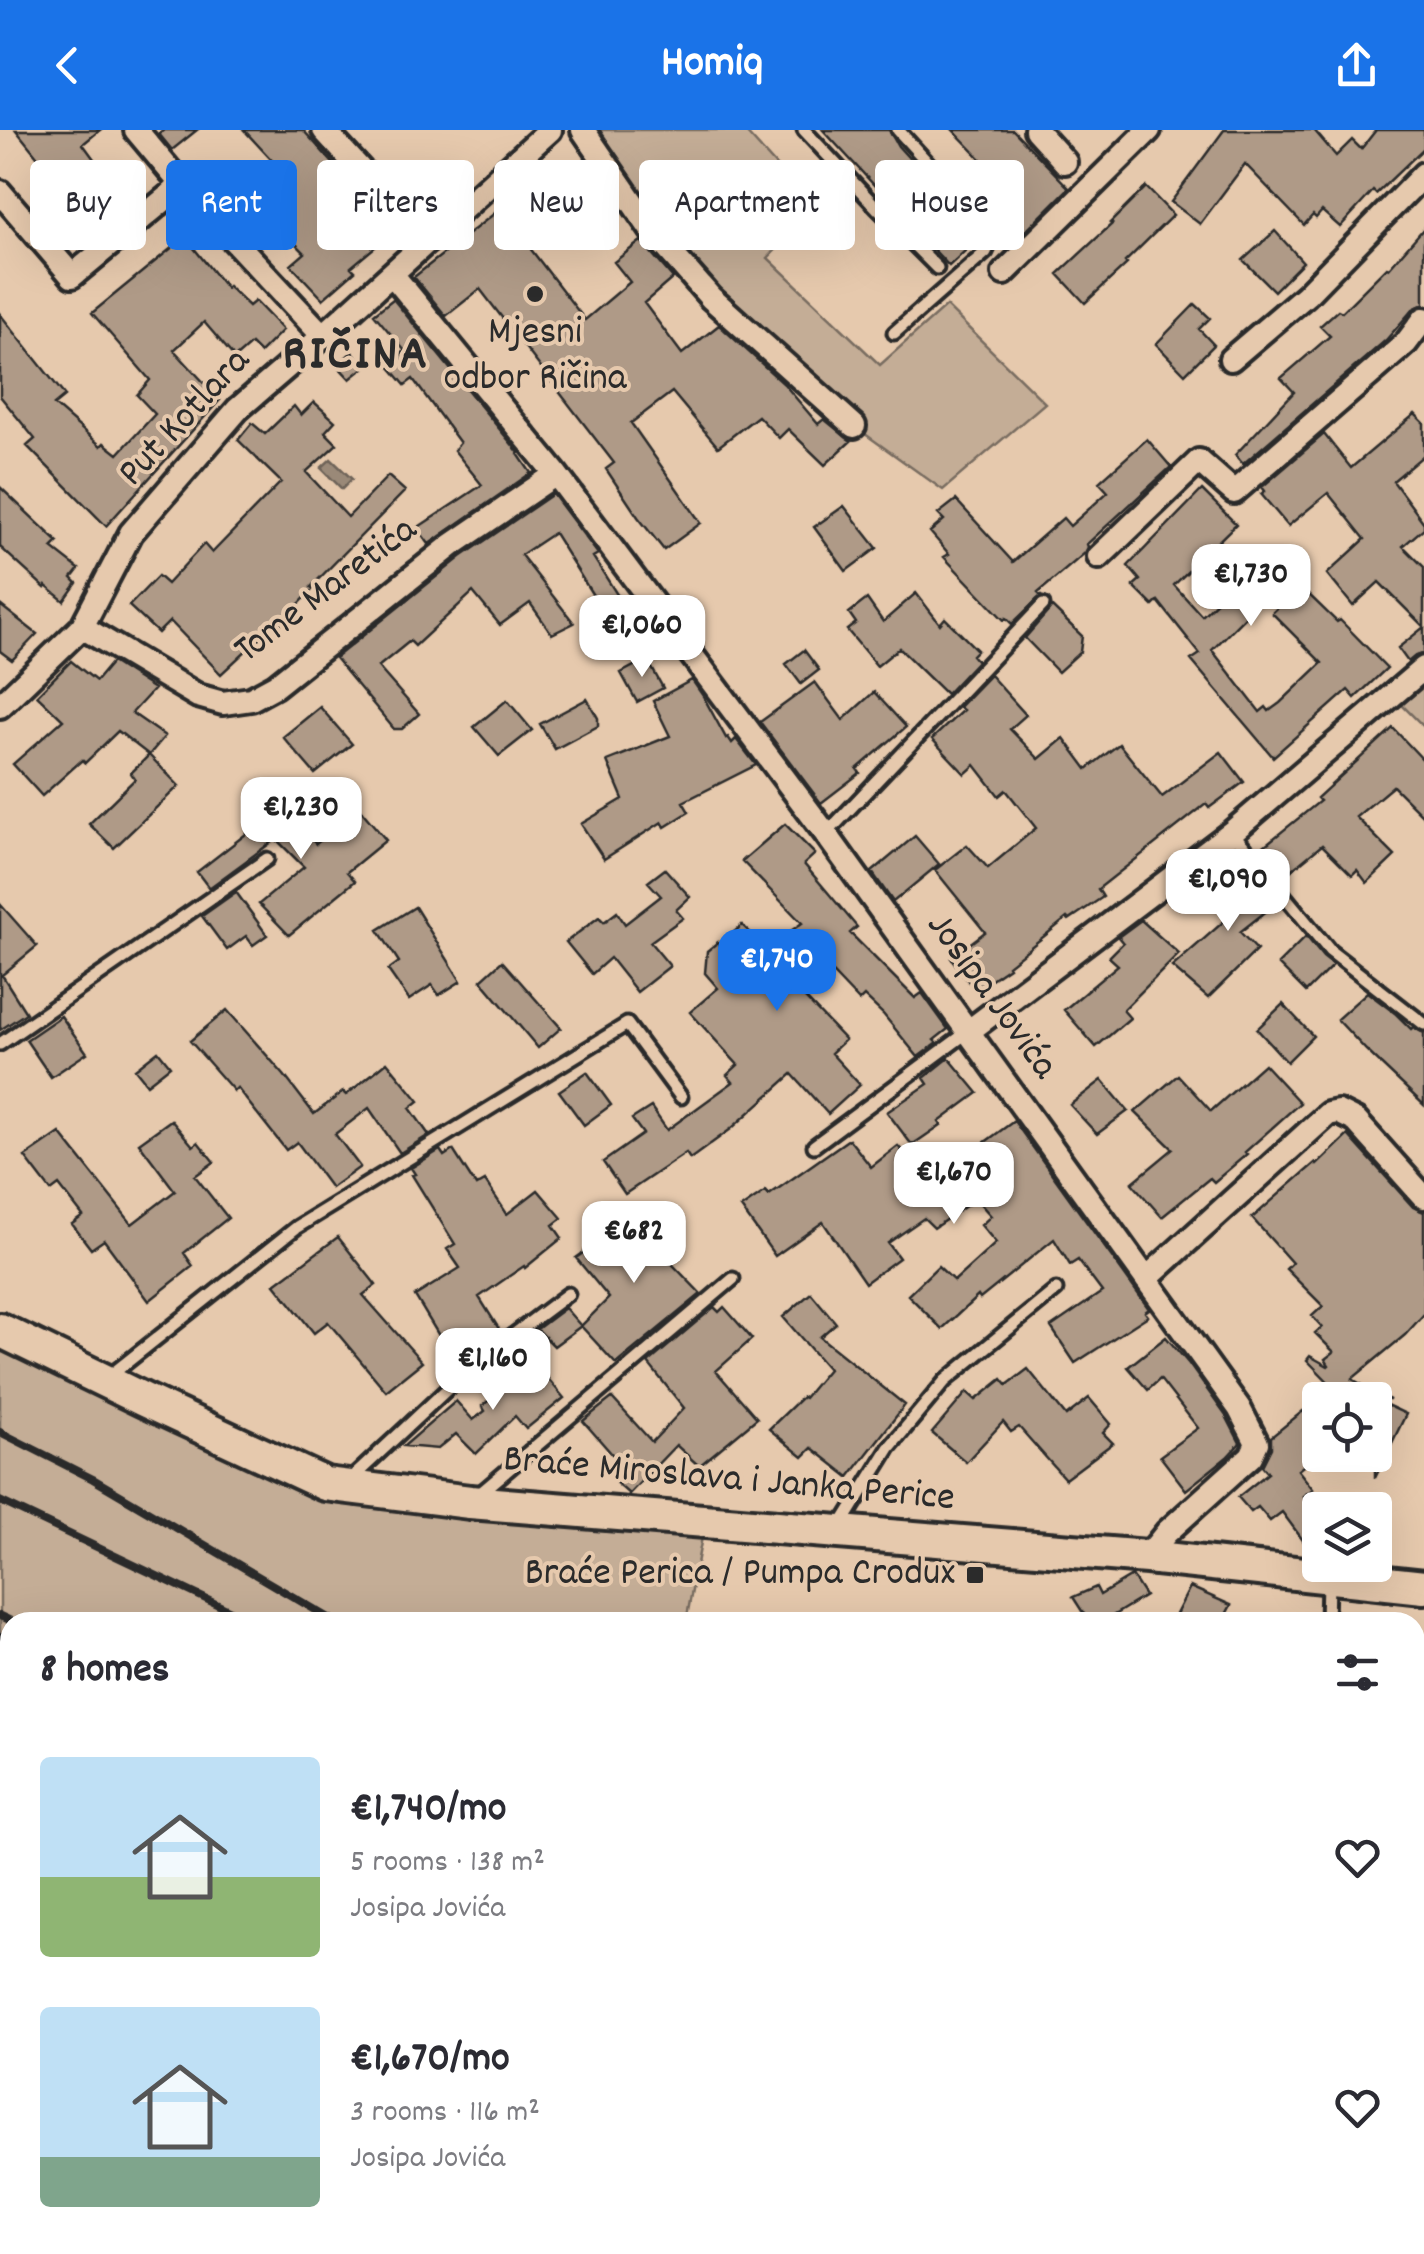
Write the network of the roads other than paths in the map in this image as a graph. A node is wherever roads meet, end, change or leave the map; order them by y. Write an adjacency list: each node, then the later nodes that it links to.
1 (136, 130): 11 (street)
2 (324, 130): 9 (street)
3 (550, 130): 15 (street, Put Kotlara)
4 (582, 130): 25 (street)
5 (804, 130): 18 (lane)
6 (898, 130): 22 (lane)
7 (1036, 130): 10 (street)
8 (1149, 130): 19 (street)
9 (352, 160)
10 (1064, 162)
11 (166, 167)
12 (1424, 174): 24 (street)
13 (0, 192): 14 (street)
14 (166, 199)
15 (474, 199)
16 (242, 250): 23 (street)
17 (418, 250): 20 (street, Put Kotlara)
18 (937, 268)
19 (1004, 273)
20 (392, 274): 23 (street, Put Kotlara); 26 (street, Josipa Jovića)
21 (1424, 319): 27 (street)
22 (894, 333)
23 (323, 336): 29 (street, Put Kotlara)
24 (1231, 359)
25 (854, 426)
26 (556, 474): 29 (street, Tome Maretića); 33 (street, Josipa Jovića)
27 (1099, 557)
28 (1043, 605): 33 (lane)
29 (82, 627): 31 (street, Put Kotlara)
30 (1424, 668): 32 (street)
31 (0, 706)
32 (1232, 832): 35 (lane); 36 (street)
33 (826, 834): 36 (street, Josipa Jovića)
34 (267, 858): 37 (lane)
35 (1424, 1024)
36 (969, 1031): 39 (lane); 42 (street, Josipa Jovića)
37 (0, 1044)
38 (681, 1097): 46 (lane)
39 (814, 1146)
40 (1424, 1197): 42 (street)
41 (733, 1279): 48 (lane)
42 (1146, 1279): 50 (street, Josipa Jovića)
43 (1056, 1290): 49 (lane)
44 (568, 1294): 47 (lane)
45 (0, 1330): 46 (main road, Braće Miroslava i Janka Perice)
46 (104, 1381): 47 (main road, Braće Miroslava i Janka Perice)
47 (343, 1486): 48 (main road, Braće Miroslava i Janka Perice)
48 (470, 1502): 49 (main road, Braće Miroslava i Janka Perice)
49 (836, 1532): 50 (main road, Braće Miroslava i Janka Perice)
50 (1147, 1557): 51 (main road, Braće Miroslava i Janka Perice)
51 (1302, 1574)
52 (1328, 1582): 55 (lane)
53 (1376, 1582): 54 (main road, Braće Miroslava i Janka Perice)
54 (1424, 1587)
55 (1327, 1612)

